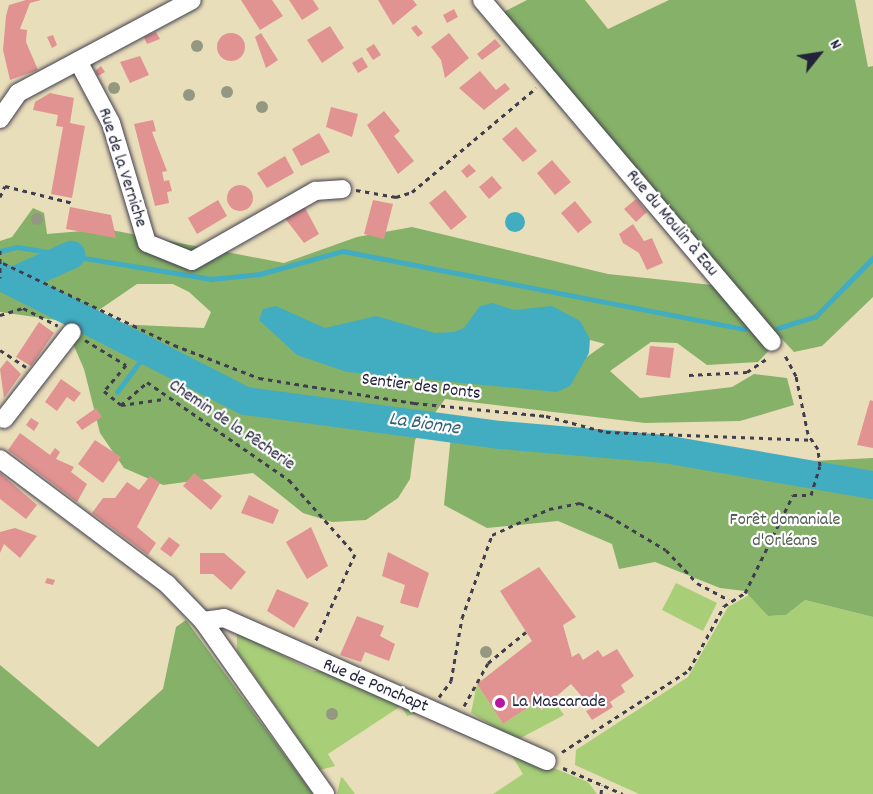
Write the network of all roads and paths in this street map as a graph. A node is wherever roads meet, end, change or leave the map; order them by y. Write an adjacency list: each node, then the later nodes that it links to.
1 (482, 0): 4 (street, Rue du Moulin à Eau)
2 (185, 2): 3 (street)
3 (78, 61): 5 (street); 7 (street, Rue de la Verniche)
4 (548, 77): 7 (path); 15 (street, Rue du Moulin à Eau)
5 (5, 94): 6 (street)
6 (0, 119)
7 (342, 189)
8 (0, 196): 9 (path)
9 (74, 203)
10 (0, 250): 11 (path)
11 (3, 262): 12 (path); 22 (path, Sentier des Ponts)
12 (0, 278)
13 (0, 315): 14 (path)
14 (72, 332): 18 (street); 20 (path)
15 (774, 345): 17 (path); 22 (path)
16 (0, 350): 18 (path)
17 (689, 375)
18 (38, 376): 21 (street)
19 (164, 399): 20 (path); 20 (path, Chemin de la Pêcherie); 27 (path, Chemin de la Pêcherie)
20 (121, 405)
21 (4, 419)
22 (811, 440): 24 (path)
23 (0, 459): 25 (street)
24 (729, 600): 28 (path); 30 (path)
25 (203, 621): 27 (street, Rue de Ponchapt); 32 (street)
26 (526, 632): 29 (path)
27 (308, 658): 28 (street, Rue de Ponchapt)
28 (429, 710): 29 (street, Rue de Ponchapt)
29 (457, 722): 30 (street, Rue de Ponchapt)
30 (547, 761): 31 (path)
31 (602, 785): 33 (path); 34 (path)
32 (325, 794)
33 (602, 794)
34 (623, 794)

